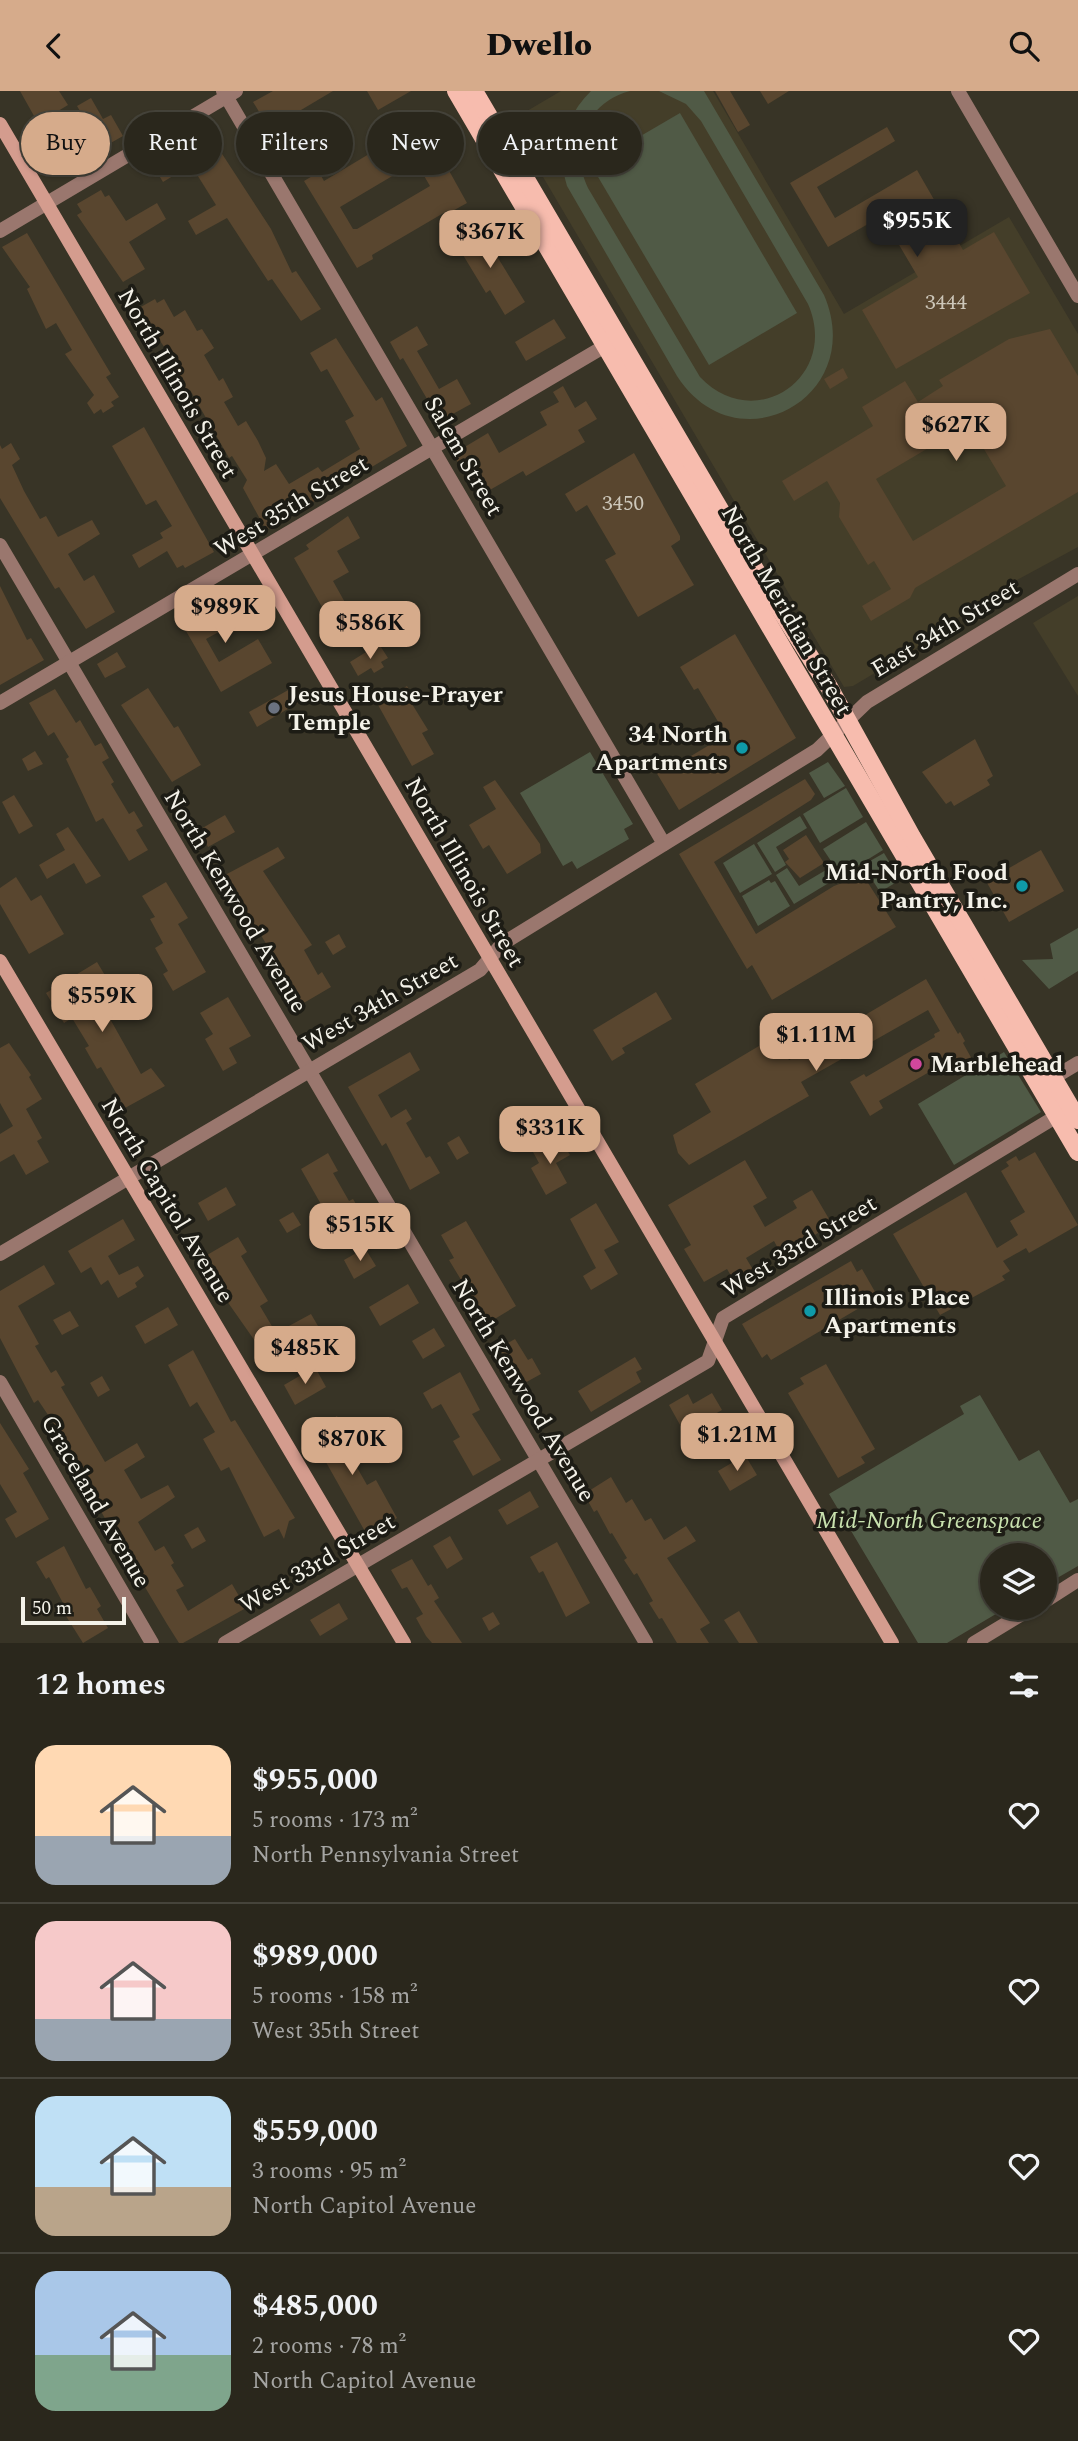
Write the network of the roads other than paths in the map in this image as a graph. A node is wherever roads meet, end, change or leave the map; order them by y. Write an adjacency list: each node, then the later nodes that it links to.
1 (456, 91): 9 (main road, North Meridian Street)
2 (474, 91): 16 (main road, North Meridian Street)
3 (958, 91): 8 (street)
4 (228, 93): 6 (street); 10 (street, Salem Street)
5 (0, 124): 6 (main road, North Illinois Street)
6 (47, 203): 7 (street); 12 (main road, North Illinois Street)
7 (0, 231)
8 (1078, 296)
9 (605, 346): 10 (street, West 35th Street); 16 (main road, North Meridian Street)
10 (433, 448): 12 (street, West 35th Street); 17 (street, Salem Street)
11 (0, 545): 14 (street, North Kenwood Avenue)
12 (253, 555): 14 (street, West 35th Street); 18 (main road, North Illinois Street)
13 (1078, 574): 16 (street, East 34th Street)
14 (69, 663): 15 (street, West 35th Street); 21 (street, North Kenwood Avenue)
15 (0, 703)
16 (840, 728): 17 (street, West 34th Street); 22 (main road, North Meridian Street); 23 (main road, North Meridian Street)
17 (664, 844): 18 (street, West 34th Street)
18 (490, 959): 21 (street, West 34th Street); 28 (main road, North Illinois Street)
19 (0, 961): 26 (main road, North Capitol Avenue)
20 (1078, 1063): 22 (street)
21 (309, 1070): 26 (street, West 34th Street); 30 (street, North Kenwood Avenue)
22 (1053, 1077): 24 (main road, North Meridian Street)
23 (1057, 1116): 25 (main road, North Meridian Street); 28 (street, West 33rd Street)
24 (1078, 1120)
25 (1078, 1152)
26 (129, 1178): 27 (street, West 34th Street); 31 (main road, North Capitol Avenue)
27 (0, 1254)
28 (715, 1341): 30 (street, West 33rd Street); 39 (main road, North Illinois Street)
29 (0, 1382): 35 (street, Graceland Avenue)
30 (539, 1459): 31 (street, West 33rd Street); 38 (street, North Kenwood Avenue)
31 (358, 1565): 36 (street, West 33rd Street); 37 (main road, North Capitol Avenue)
32 (1078, 1580): 33 (street)
33 (1057, 1593)
34 (1012, 1620): 40 (street)
35 (152, 1643)
36 (225, 1643)
37 (404, 1643)
38 (646, 1643)
39 (892, 1643)
40 (974, 1643)

